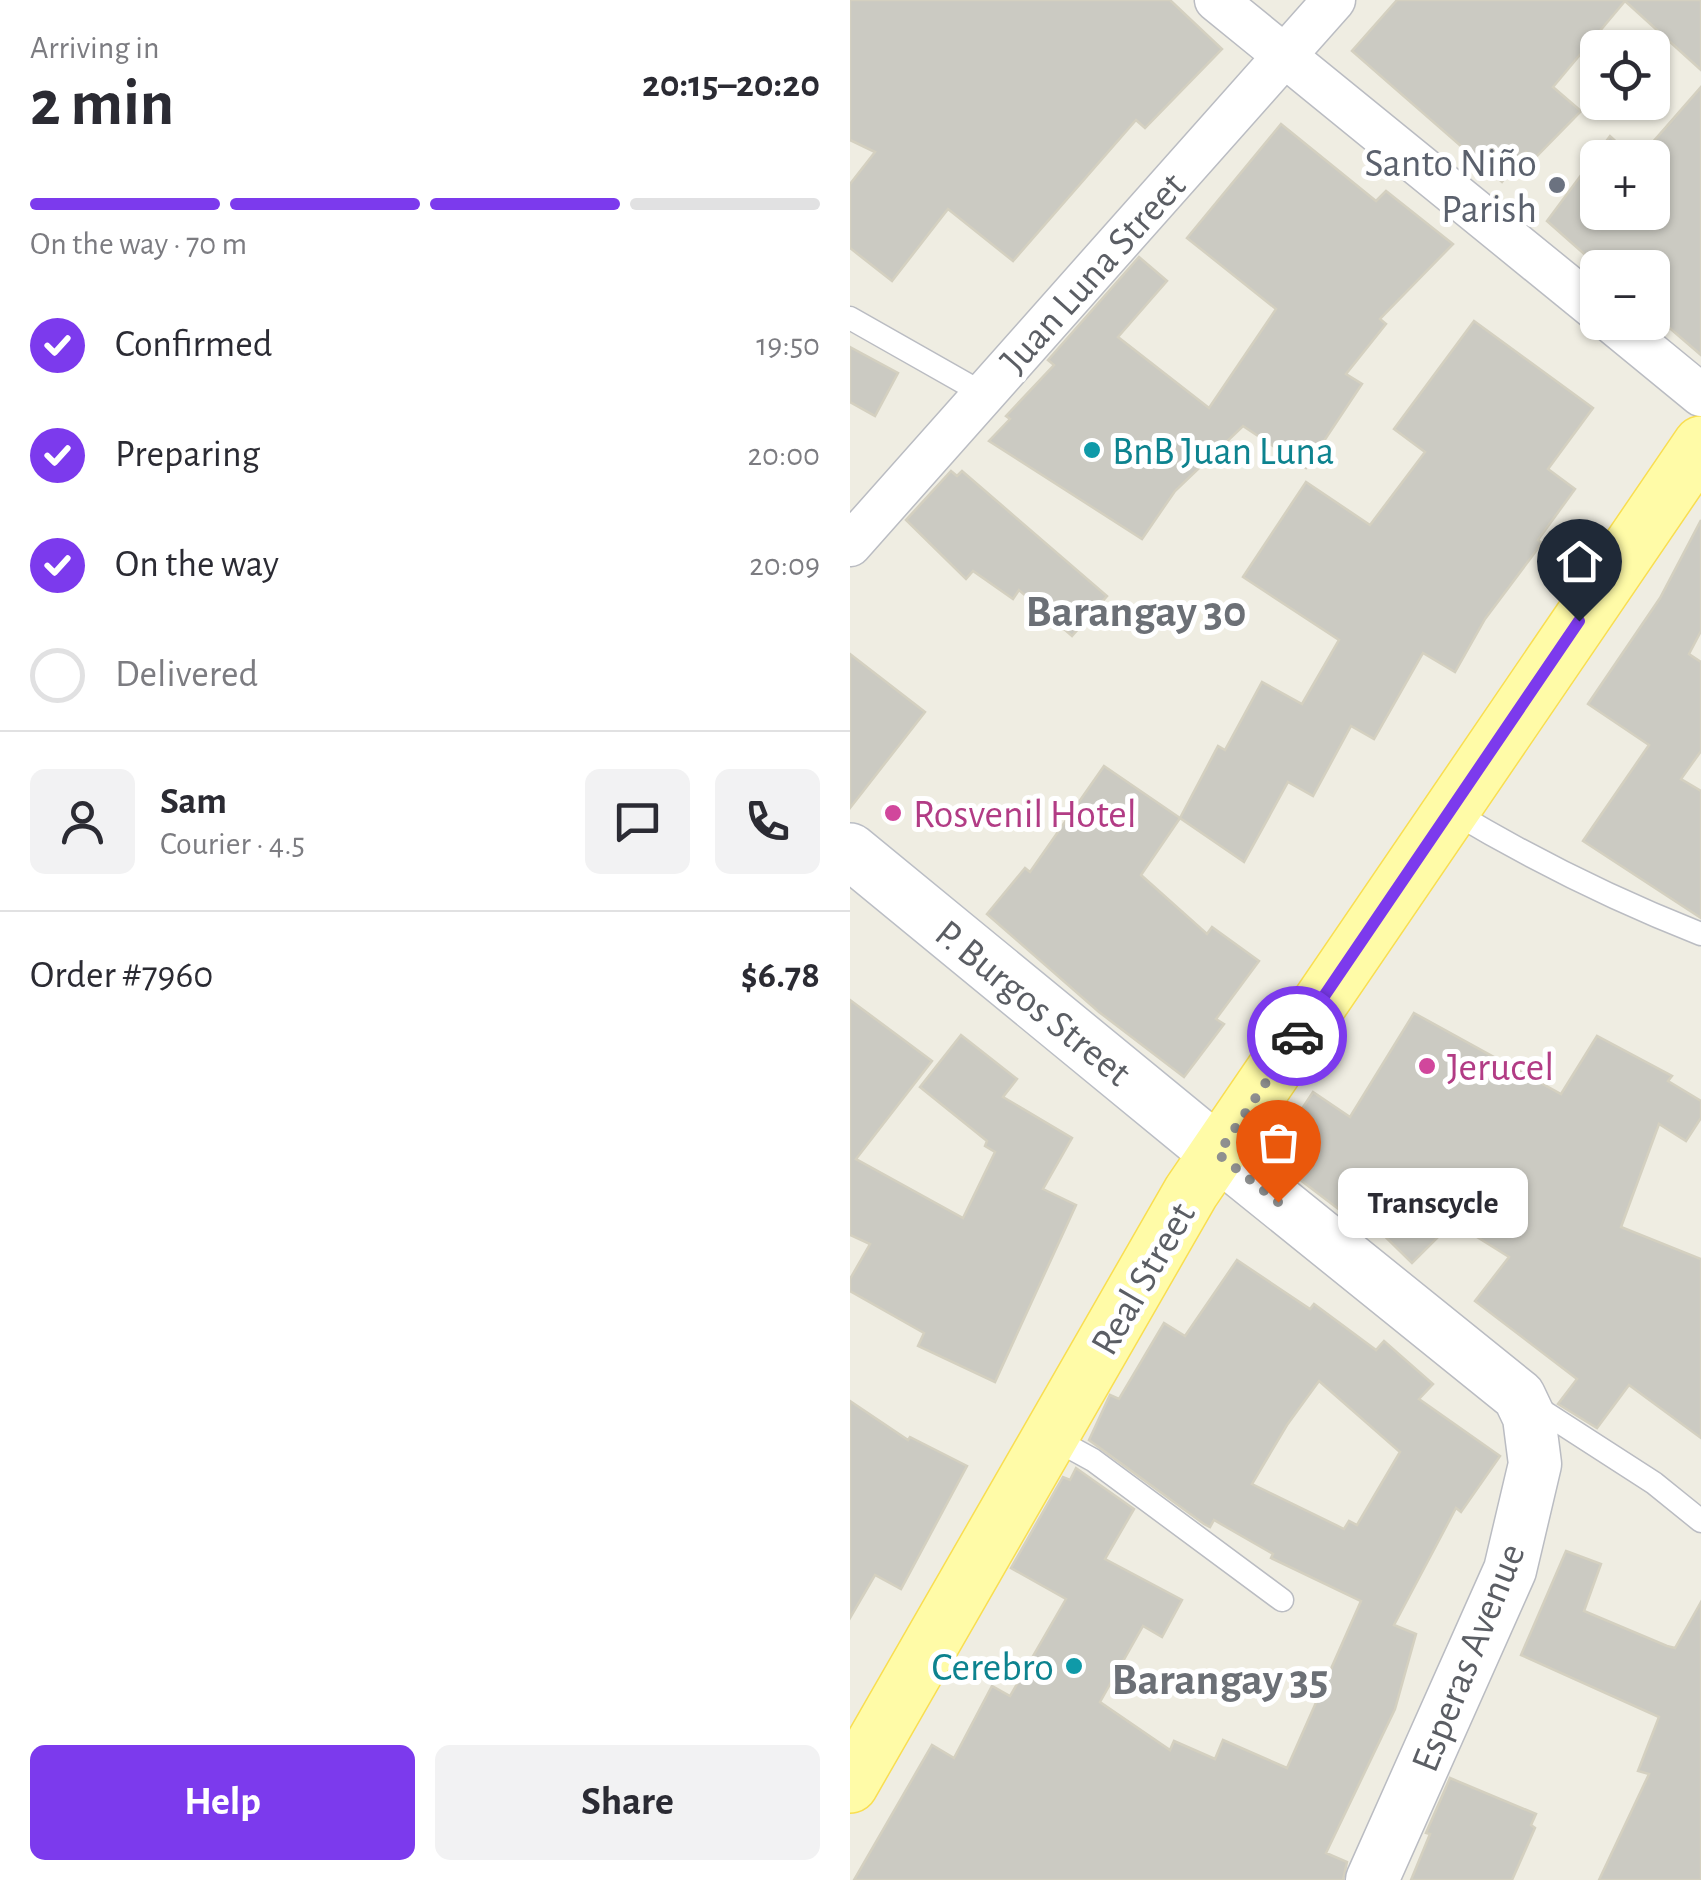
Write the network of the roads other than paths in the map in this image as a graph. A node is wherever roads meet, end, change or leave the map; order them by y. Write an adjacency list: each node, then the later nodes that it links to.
1 (1216, 0): 3 (street)
2 (1334, 0): 3 (street, Juan Luna Street)
3 (1284, 55): 4 (street); 7 (street, Juan Luna Street)
4 (1580, 296)
5 (850, 318): 7 (lane)
6 (1634, 340): 8 (street)
7 (984, 394): 10 (street, Juan Luna Street)
8 (1701, 395)
9 (1701, 444): 11 (main road, Real Street)
10 (850, 544)
11 (1450, 810): 13 (lane); 14 (main road, Real Street)
12 (850, 851): 14 (main road, P. Burgos Street)
13 (1701, 934)
14 (1218, 1154): 15 (street); 16 (main road, Real Street)
15 (1519, 1396): 17 (lane); 20 (street, Esperas Avenue)
16 (1050, 1436): 18 (lane); 19 (main road, Real Street)
17 (1701, 1521)
18 (1282, 1600)
19 (850, 1785)
20 (1372, 1880)

